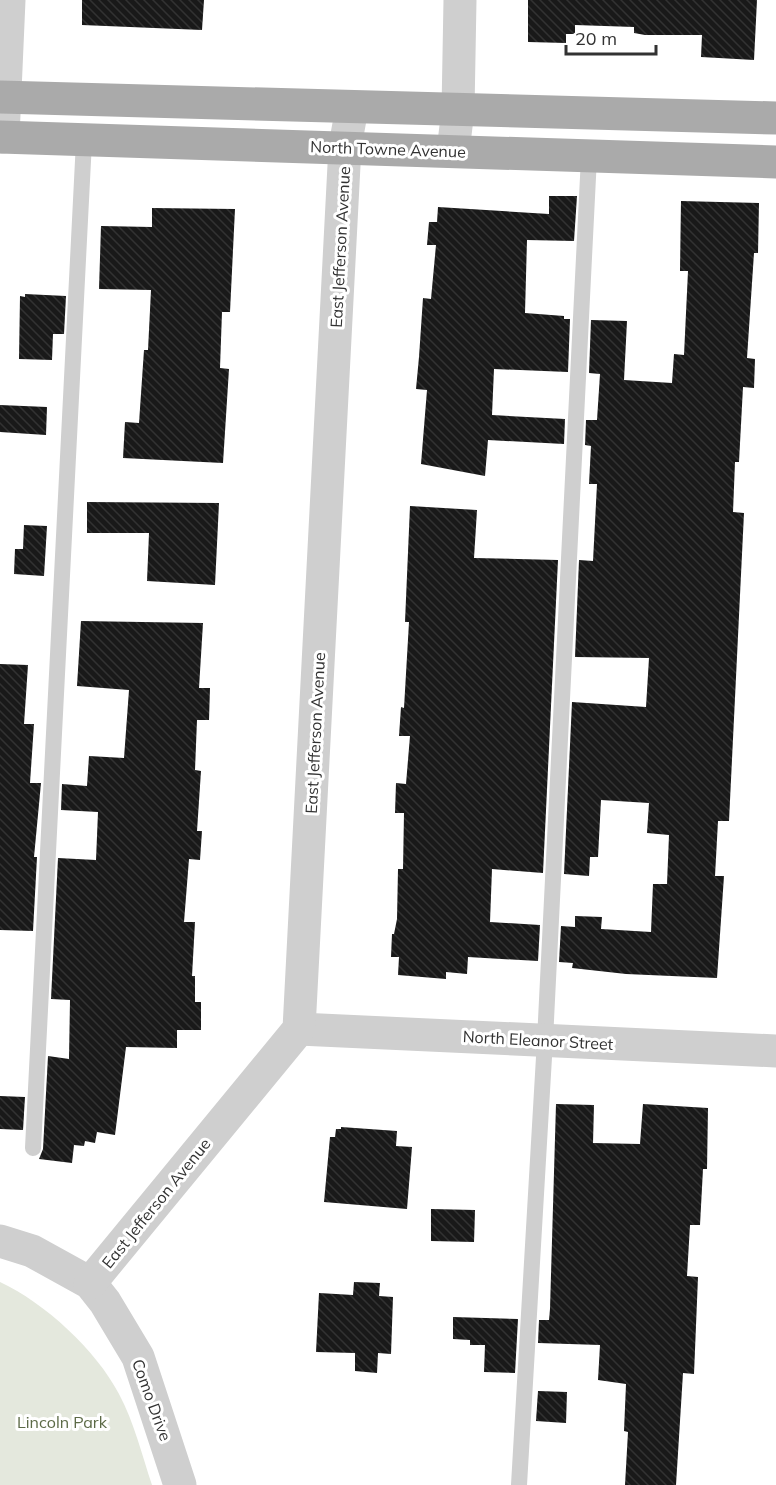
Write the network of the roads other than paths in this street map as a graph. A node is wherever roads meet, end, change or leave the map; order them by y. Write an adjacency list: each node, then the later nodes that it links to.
1 (9, 0): 3 (street)
2 (460, 0): 5 (street)
3 (2, 97): 4 (main road); 7 (street)
4 (352, 108): 5 (main road); 9 (street, East Jefferson Avenue)
5 (458, 110): 6 (main road); 10 (street)
6 (776, 118)
7 (1, 137): 8 (main road, North Towne Avenue)
8 (84, 141): 9 (main road, North Towne Avenue); 16 (lane)
9 (345, 146): 10 (main road, North Towne Avenue); 13 (street, East Jefferson Avenue)
10 (453, 151): 11 (main road, North Towne Avenue)
11 (589, 157): 12 (main road, North Towne Avenue); 14 (lane)
12 (776, 162)
13 (299, 1029): 14 (street, North Eleanor Street); 18 (street, East Jefferson Avenue)
14 (545, 1040): 15 (street, North Eleanor Street); 20 (lane)
15 (776, 1051)
16 (33, 1148)
17 (0, 1241): 18 (street, Como Drive)
18 (90, 1283): 19 (street, Como Drive)
19 (180, 1485)
20 (519, 1485)

